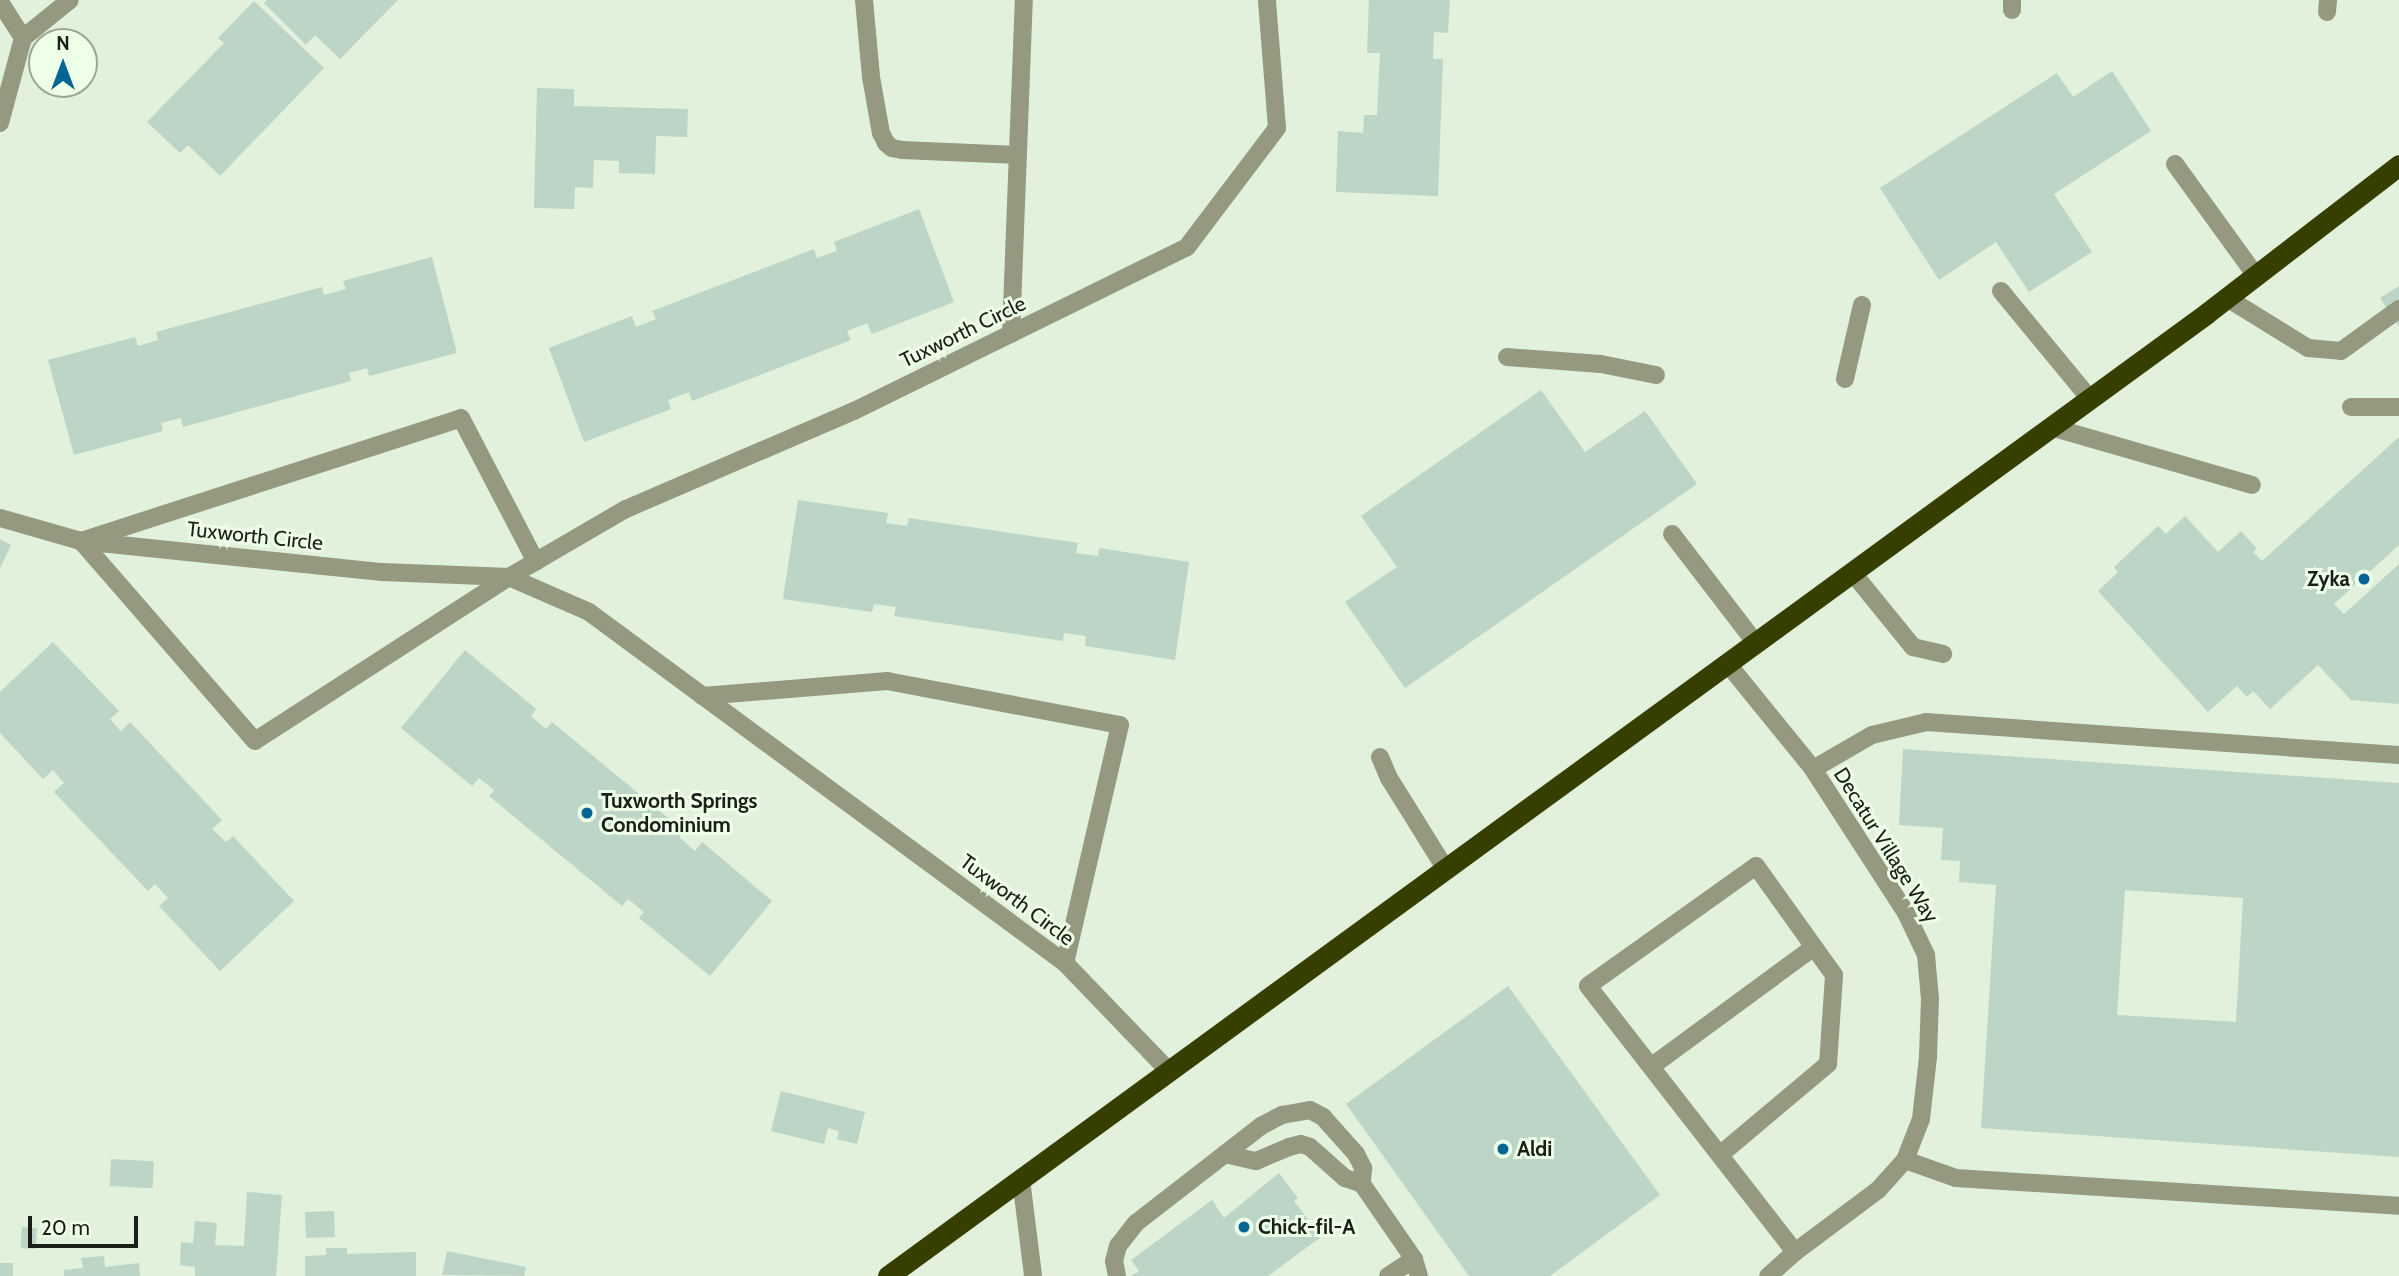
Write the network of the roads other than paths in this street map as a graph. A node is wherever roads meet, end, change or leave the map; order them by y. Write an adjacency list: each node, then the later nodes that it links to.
1 (70, 0): 6 (street)
2 (864, 0): 8 (street)
3 (1024, 0): 8 (street)
4 (1267, 0): 16 (street, Tuxworth Circle)
5 (0, 2): 6 (street)
6 (23, 38): 7 (street)
7 (0, 123)
8 (1018, 155): 16 (street)
9 (2175, 164): 11 (street)
10 (2397, 167): 11 (highway)
11 (2256, 276): 13 (highway)
12 (2001, 291): 20 (street)
13 (2227, 298): 15 (street); 20 (highway)
14 (1862, 305): 19 (street)
15 (2399, 309)
16 (1011, 334): 28 (street, Tuxworth Circle)
17 (1507, 357): 18 (street)
18 (1656, 376)
19 (1845, 379)
20 (2090, 399): 23 (highway)
21 (2351, 407): 22 (street)
22 (2399, 407)
23 (2051, 427): 24 (street); 29 (highway)
24 (2252, 485)
25 (0, 517): 27 (street, Tuxworth Circle)
26 (1672, 534): 31 (street)
27 (81, 541): 28 (street); 30 (street, Tuxworth Circle); 30 (street)
28 (536, 562): 30 (street, Tuxworth Circle)
29 (1852, 572): 31 (highway); 32 (street)
30 (509, 577): 34 (street, Tuxworth Circle)
31 (1755, 642): 33 (highway)
32 (1943, 654)
33 (1727, 663): 37 (street, Decatur Village Way); 38 (highway)
34 (702, 696): 40 (street, Tuxworth Circle); 40 (street)
35 (2399, 755): 37 (street)
36 (1380, 757): 38 (street)
37 (1813, 768): 45 (street, Decatur Village Way)
38 (1445, 868): 42 (highway)
39 (1814, 947): 41 (street); 41 (street); 44 (street)
40 (1065, 963): 42 (street, Tuxworth Circle)
41 (1652, 1066): 44 (street)
42 (1167, 1069): 46 (highway)
43 (1225, 1154): 47 (street); 47 (street); 53 (street)
44 (1721, 1154): 49 (street)
45 (1905, 1160): 48 (street); 49 (street, Decatur Village Way)
46 (1021, 1179): 51 (highway); 52 (street)
47 (1362, 1184): 50 (street)
48 (2399, 1206)
49 (1795, 1252): 55 (street, Decatur Village Way)
50 (1417, 1268): 54 (street)
51 (888, 1276)
52 (1033, 1276)
53 (1118, 1276)
54 (1388, 1276)
55 (1768, 1276)

